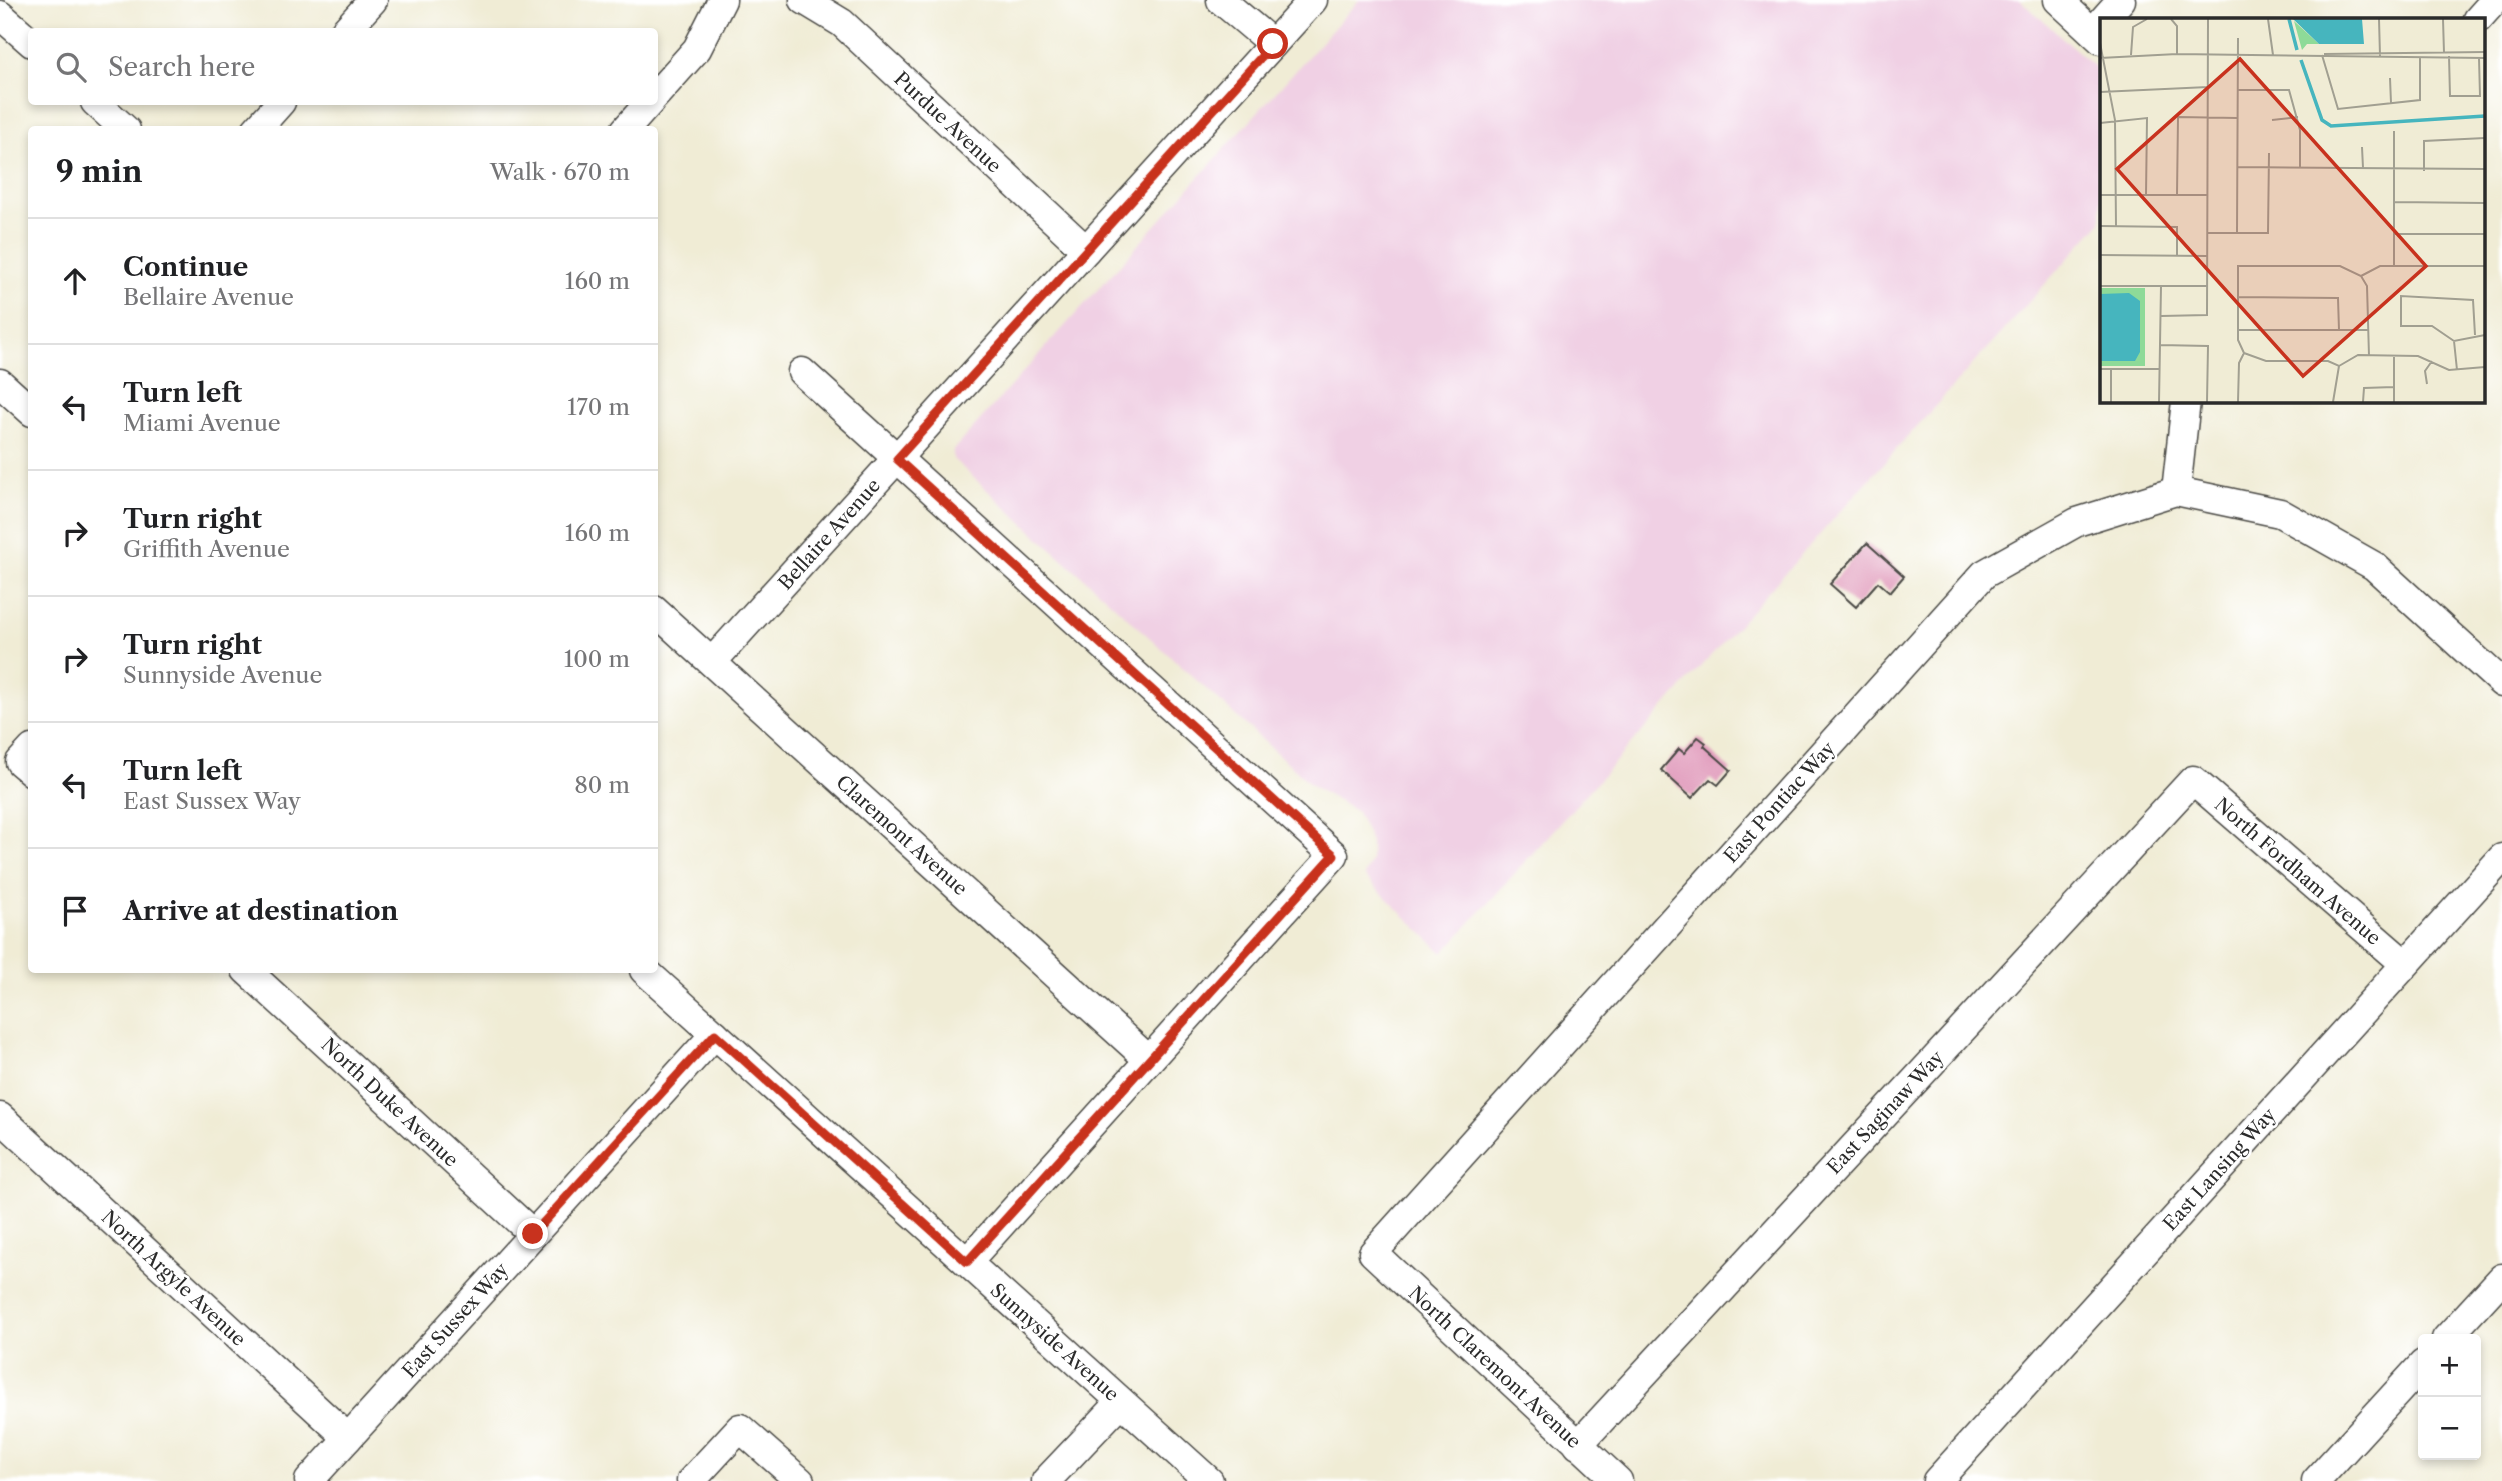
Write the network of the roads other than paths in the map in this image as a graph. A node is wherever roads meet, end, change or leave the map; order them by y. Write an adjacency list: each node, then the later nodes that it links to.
1 (373, 0): 12 (street)
2 (722, 0): 16 (street)
3 (804, 0): 23 (street, Purdue Avenue)
4 (1221, 0): 15 (street)
5 (1313, 0): 15 (street, Bellaire Avenue)
6 (2058, 0): 13 (street)
7 (2121, 0): 10 (street)
8 (2495, 0): 11 (street)
9 (0, 15): 14 (street)
10 (2108, 18)
11 (2479, 18)
12 (348, 28)
13 (2100, 28)
14 (28, 40)
15 (1273, 44): 23 (street, Bellaire Avenue)
16 (658, 93)
17 (98, 105): 20 (street)
18 (278, 105): 21 (street)
19 (647, 105): 22 (street)
20 (122, 126)
21 (260, 126)
22 (629, 126)
23 (1086, 250): 28 (street, Bellaire Avenue)
24 (802, 372): 28 (street)
25 (0, 383): 27 (street)
26 (2186, 402): 29 (street)
27 (28, 408)
28 (897, 459): 31 (street, Bellaire Avenue); 39 (street)
29 (2176, 491): 32 (street); 42 (street, East Pontiac Way)
30 (658, 614): 31 (street, Claremont Avenue)
31 (712, 662): 39 (street, Claremont Avenue)
32 (2502, 683)
33 (2193, 780): 35 (street, North Fordham Avenue); 49 (street, East Saginaw Way)
34 (2502, 858): 35 (street, East Lansing Way)
35 (2404, 963): 56 (street, East Lansing Way)
36 (249, 973): 41 (street, North Duke Avenue)
37 (647, 973): 38 (street, Sunnyside Avenue)
38 (715, 1034): 41 (street, East Sussex Way); 43 (street, Sunnyside Avenue)
39 (1149, 1060): 43 (street)
40 (0, 1117): 48 (street, North Argyle Avenue)
41 (533, 1234): 48 (street, East Sussex Way)
42 (1373, 1253): 49 (street, North Claremont Avenue)
43 (967, 1262): 47 (street, Sunnyside Avenue)
44 (2502, 1278): 45 (street)
45 (2451, 1334)
46 (2418, 1369): 57 (street)
47 (1121, 1402): 53 (street); 54 (street, Sunnyside Avenue)
48 (348, 1438): 50 (street, East Sussex Way)
49 (1578, 1445): 55 (street, North Claremont Avenue)
50 (309, 1481)
51 (691, 1481): 52 (street)
52 (800, 1481)
53 (1046, 1481)
54 (1209, 1481)
55 (1618, 1481)
56 (1937, 1481)
57 (2316, 1481)

